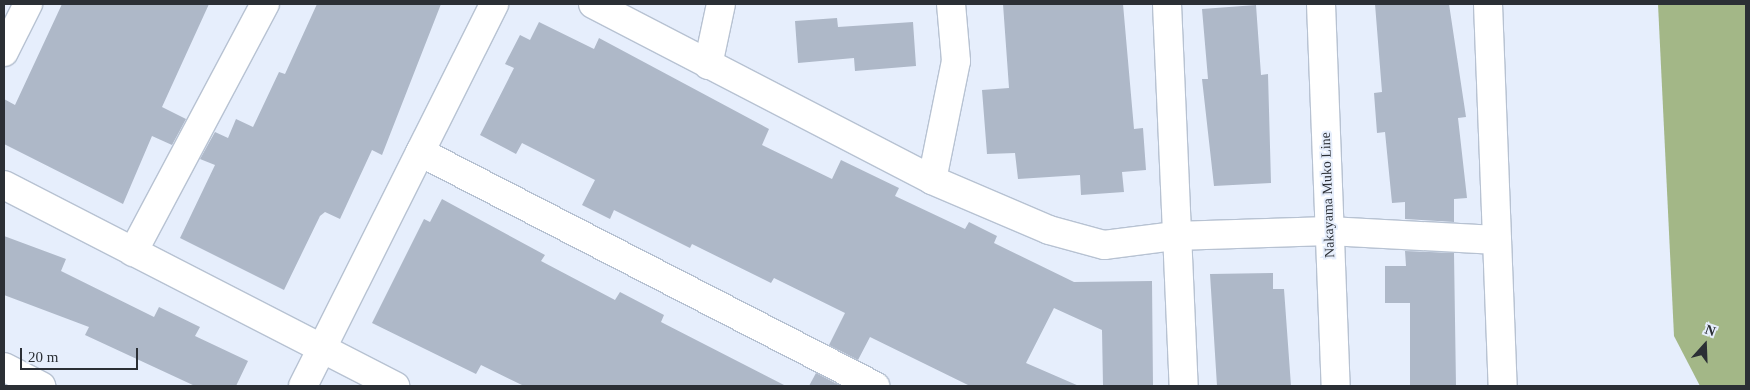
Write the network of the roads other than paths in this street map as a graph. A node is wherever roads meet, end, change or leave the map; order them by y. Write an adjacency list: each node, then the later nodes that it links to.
1 (28, 4): 10 (street)
2 (265, 4): 18 (street)
3 (494, 4): 12 (street)
4 (593, 4): 11 (street)
5 (721, 4): 11 (street)
6 (951, 4): 13 (street)
7 (1167, 4): 16 (street)
8 (1321, 4): 15 (street, Nakayama Muko Line)
9 (1488, 4): 17 (street)
10 (4, 52)
11 (708, 65): 13 (street)
12 (420, 152): 19 (street); 24 (street)
13 (932, 180): 16 (street)
14 (4, 185): 18 (street)
15 (1330, 230): 16 (street); 17 (street); 26 (street, Nakayama Muko Line)
16 (1175, 236): 25 (street)
17 (1497, 240): 27 (street)
18 (133, 252): 19 (street)
19 (321, 349): 22 (street); 23 (street)
20 (4, 367): 21 (street)
21 (41, 386)
22 (303, 386)
23 (395, 386)
24 (875, 386)
25 (1184, 386)
26 (1336, 386)
27 (1503, 386)

